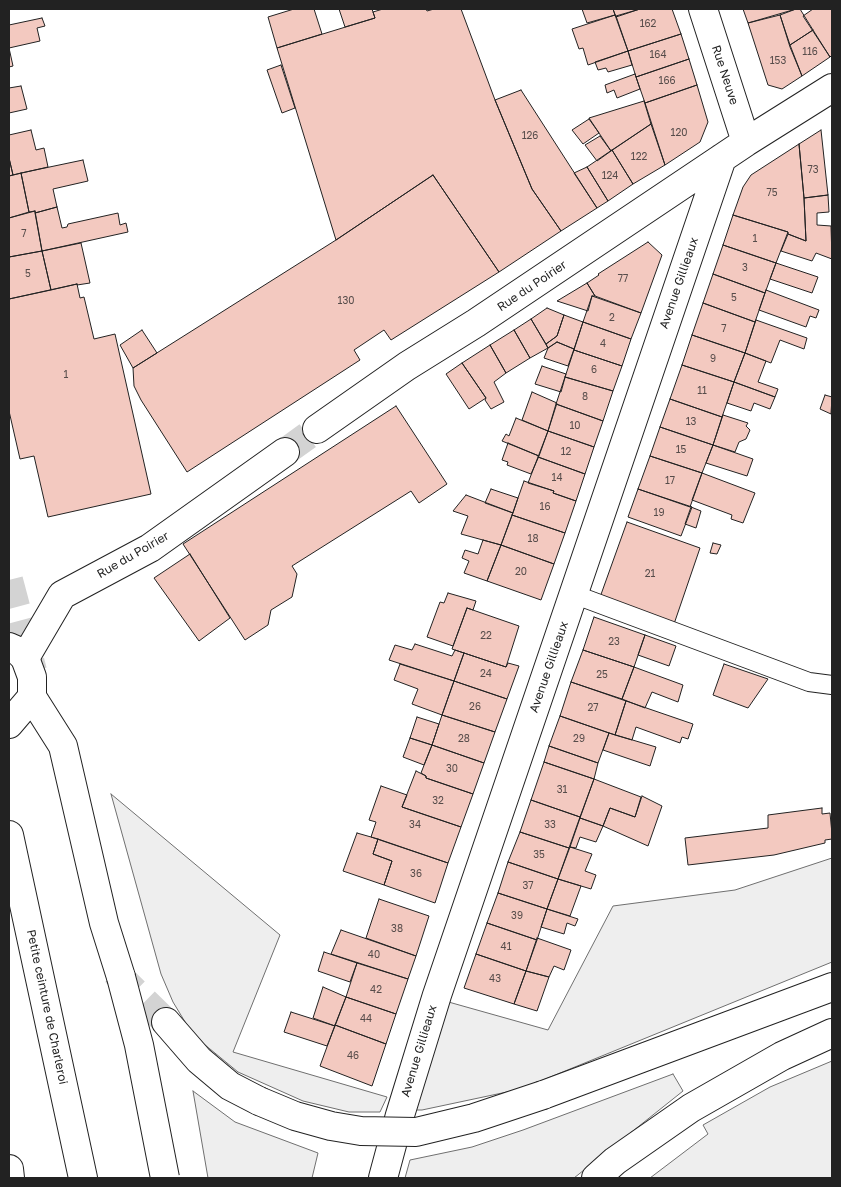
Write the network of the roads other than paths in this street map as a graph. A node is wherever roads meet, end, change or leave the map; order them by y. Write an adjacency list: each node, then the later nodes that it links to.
1 (703, 9): 3 (main road, Rue Neuve)
2 (832, 88): 3 (main road, Rue du Poirier)
3 (746, 142): 4 (main road, Rue du Poirier)
4 (722, 158): 5 (main road, Rue du Poirier); 7 (main road, Avenue Gillieaux)
5 (317, 429)
6 (285, 452): 8 (main road, Rue du Poirier)
7 (573, 594): 9 (lane); 20 (main road, Avenue Gillieaux)
8 (17, 652): 10 (main road)
9 (832, 685)
10 (32, 697): 11 (main road); 19 (main road, bridge)
11 (9, 724)
12 (9, 835): 18 (main road, Petite ceinture de Charleroi)
13 (832, 986): 14 (main road, bridge)
14 (166, 1022)
15 (832, 1033): 21 (main road)
16 (9, 1169): 17 (main road)
17 (10, 1178)
18 (83, 1178)
19 (165, 1178)
20 (384, 1178)
21 (596, 1178)

